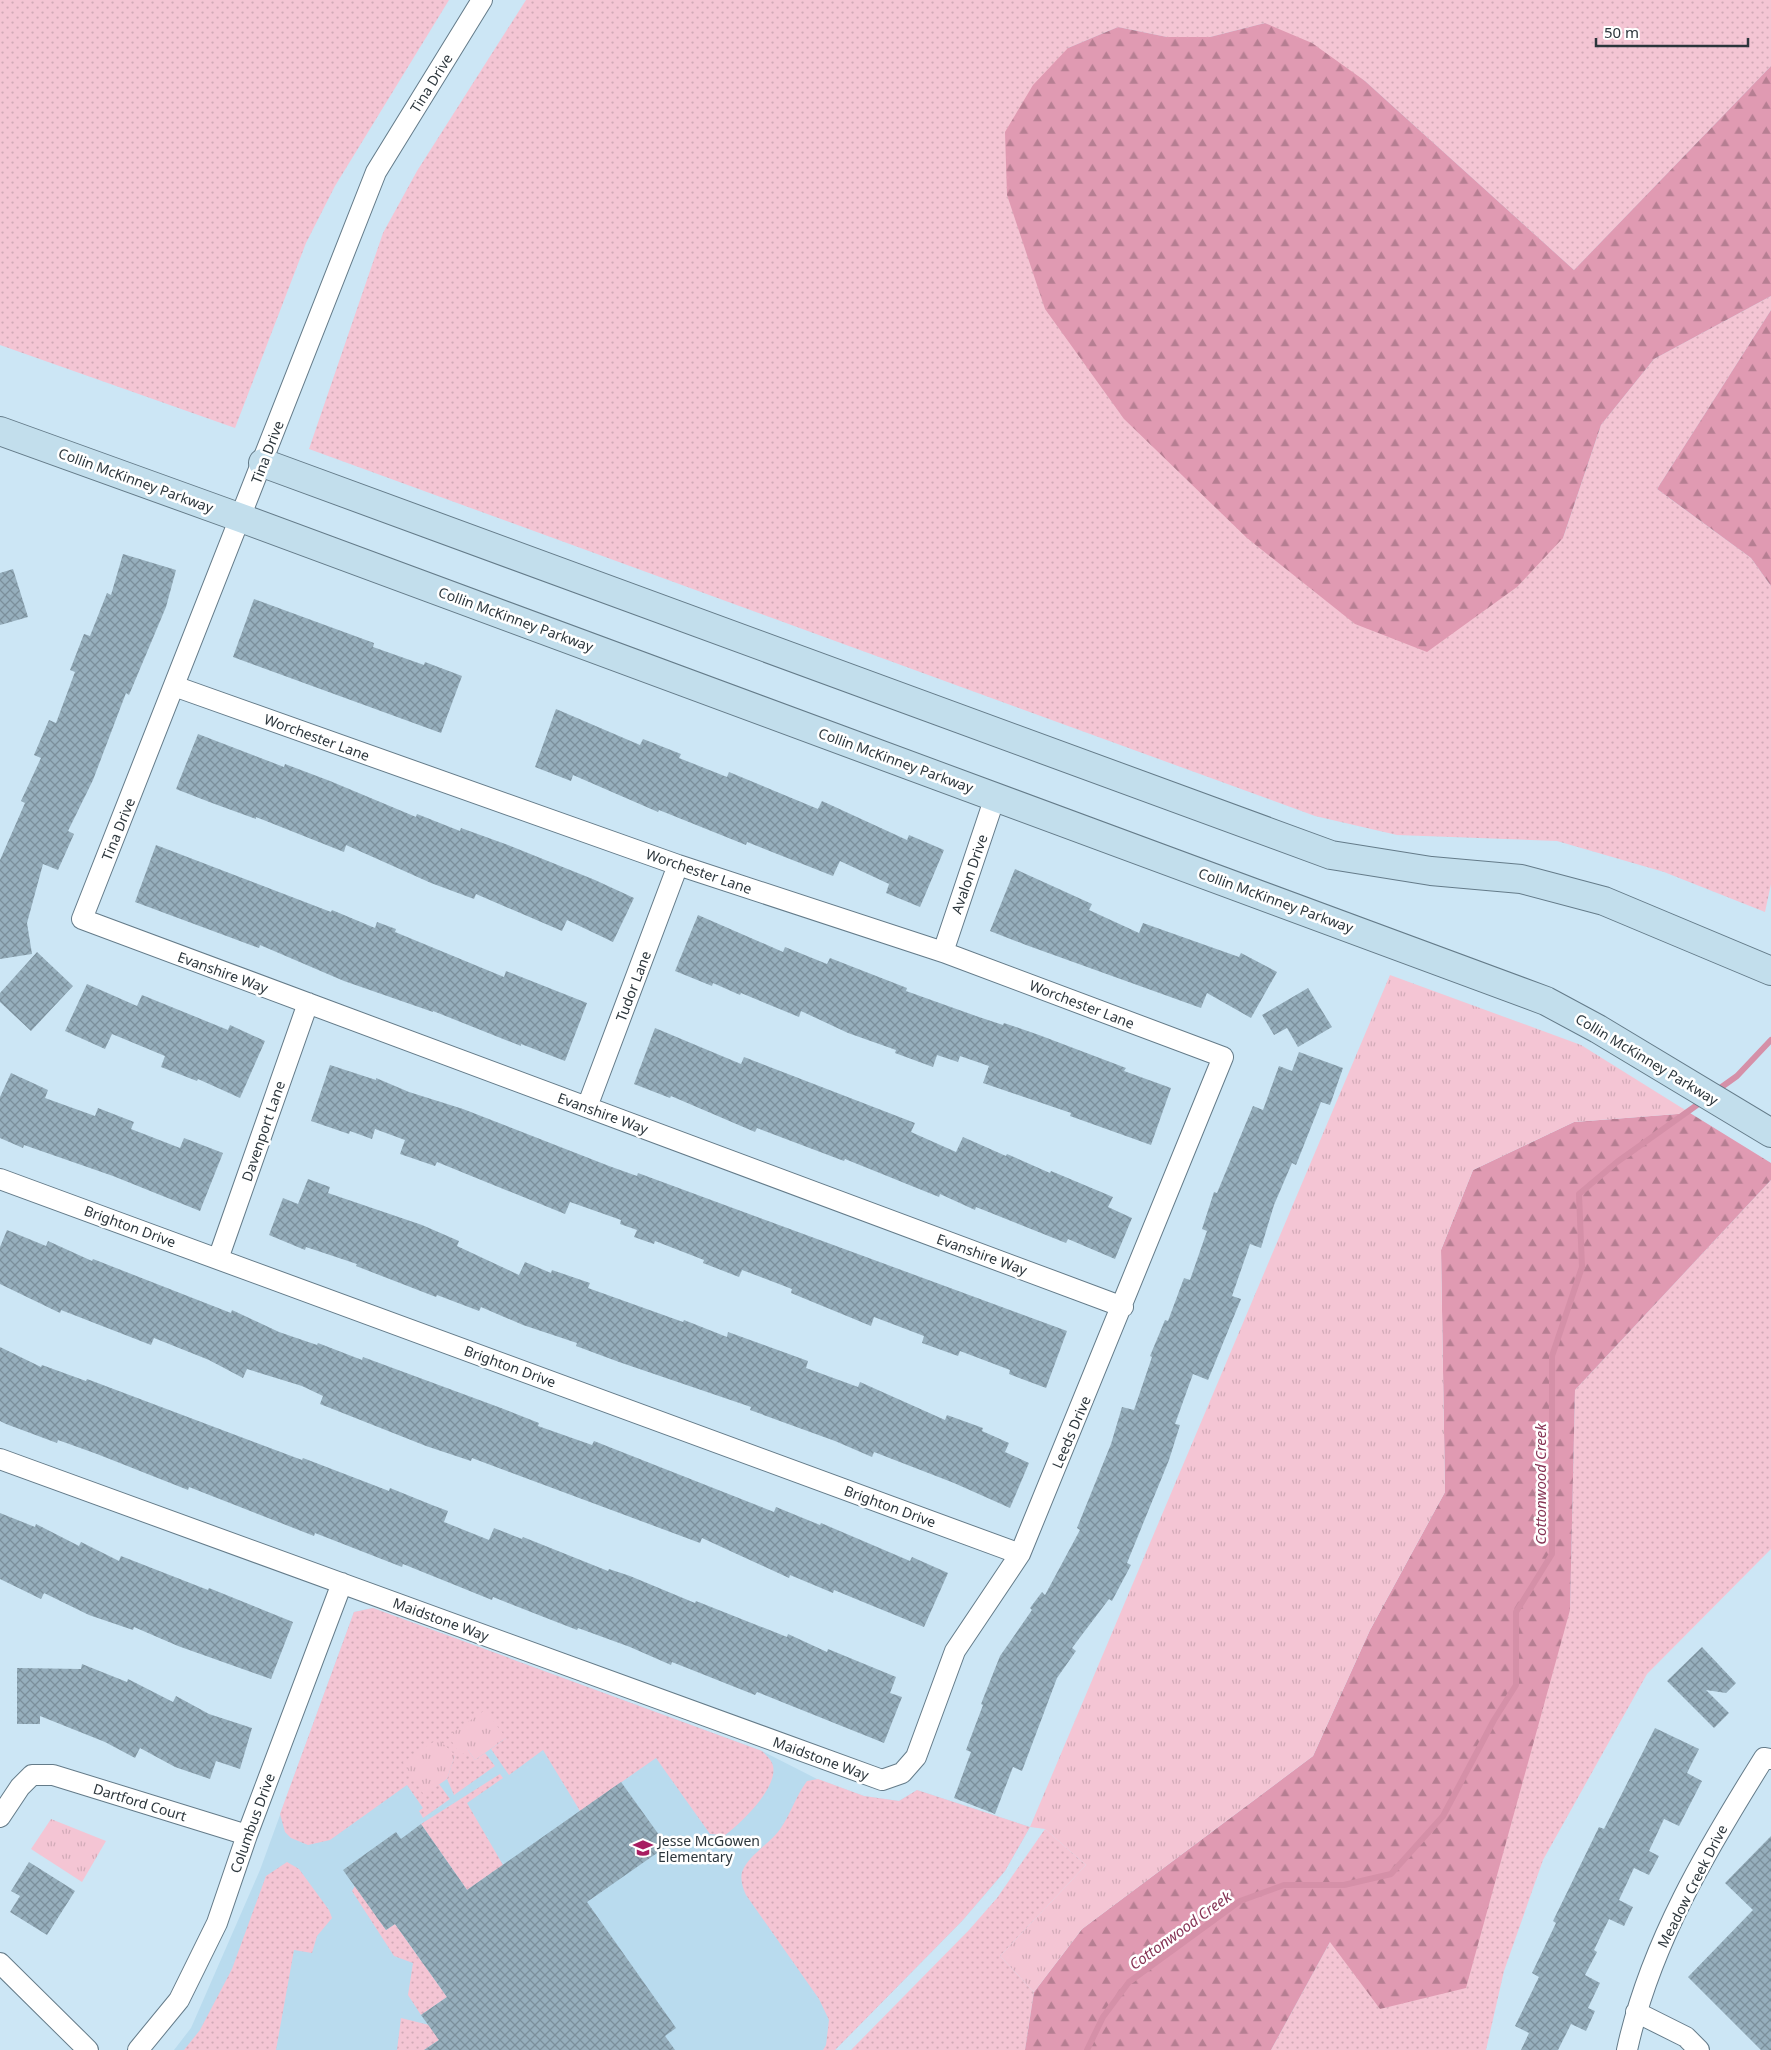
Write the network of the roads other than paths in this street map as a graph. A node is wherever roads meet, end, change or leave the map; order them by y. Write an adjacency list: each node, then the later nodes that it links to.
1 (482, 0): 3 (street, Tina Drive)
2 (0, 431): 4 (street, Collin McKinney Parkway)
3 (263, 463): 4 (street, Tina Drive); 10 (street)
4 (242, 518): 5 (street, Tina Drive); 6 (street, Collin McKinney Parkway)
5 (174, 686): 7 (street, Worchester Lane); 8 (street, Tina Drive)
6 (995, 797): 9 (street, Avalon Drive); 14 (street, Collin McKinney Parkway)
7 (678, 865): 9 (street, Worchester Lane); 13 (street, Tudor Lane)
8 (82, 919): 11 (street, Evanshire Way)
9 (943, 952): 12 (street, Worchester Lane)
10 (1771, 972)
11 (308, 1003): 13 (street, Evanshire Way); 16 (street, Davenport Lane)
12 (1223, 1057): 17 (street, Leeds Drive)
13 (587, 1107): 17 (street, Evanshire Way)
14 (1771, 1133)
15 (0, 1179): 16 (street, Brighton Drive)
16 (218, 1259): 19 (street, Brighton Drive)
17 (1123, 1307): 19 (street, Leeds Drive)
18 (0, 1459): 20 (street, Maidstone Way)
19 (1020, 1554): 22 (street, Leeds Drive)
20 (342, 1583): 22 (street, Maidstone Way); 24 (street, Columbus Drive)
21 (1767, 1758): 26 (street, Meadow Creek Drive)
22 (882, 1780)
23 (0, 1816): 24 (street, Dartford Court)
24 (247, 1835): 28 (street, Columbus Drive)
25 (0, 1963): 27 (street)
26 (1636, 2012): 29 (street, Meadow Creek Drive); 30 (street)
27 (88, 2050)
28 (138, 2050)
29 (1627, 2050)
30 (1699, 2050)

